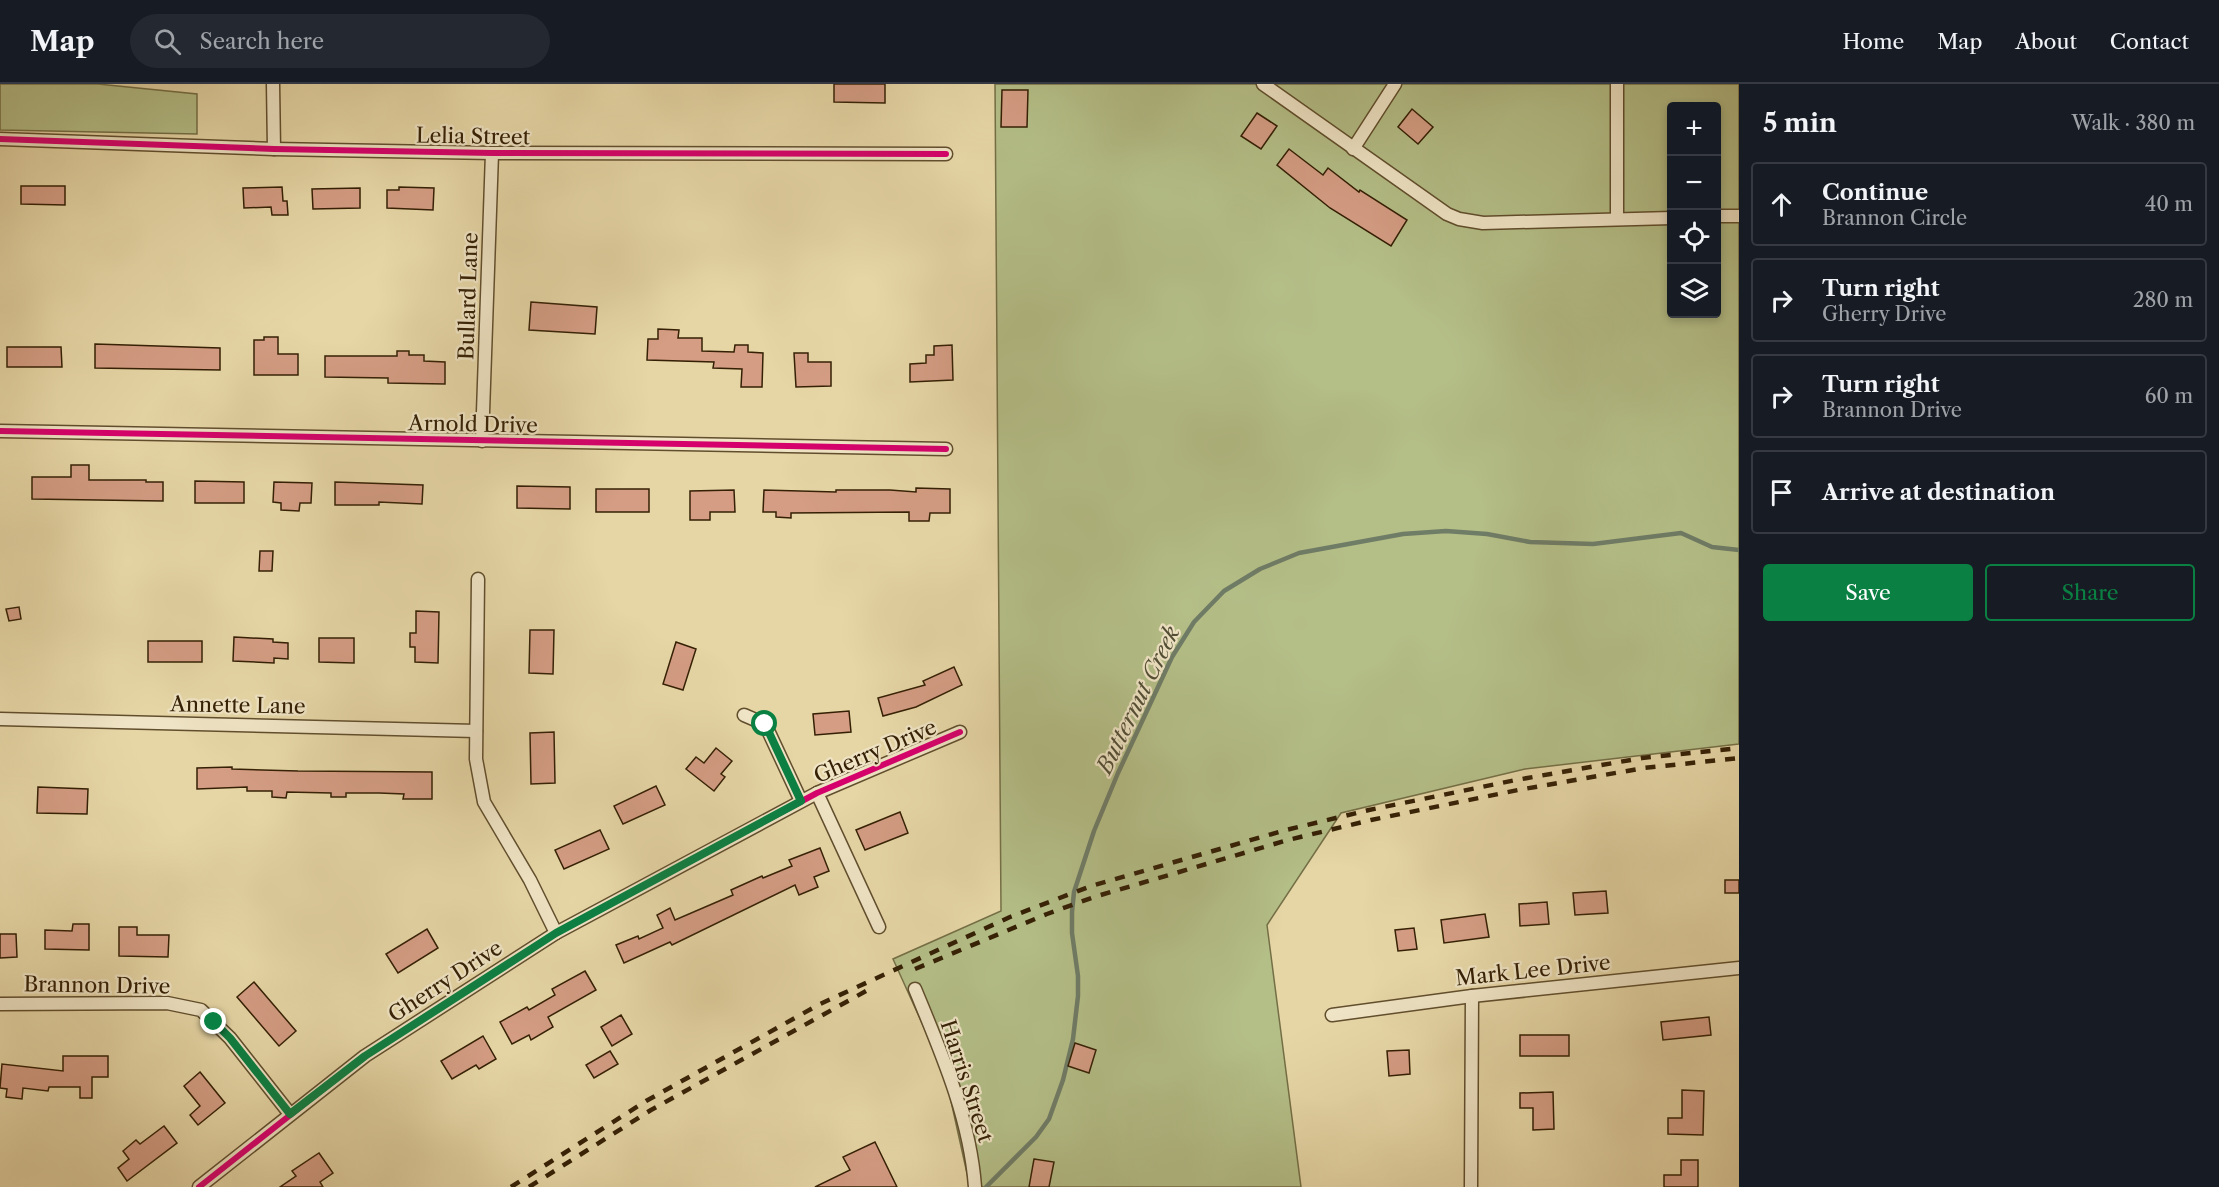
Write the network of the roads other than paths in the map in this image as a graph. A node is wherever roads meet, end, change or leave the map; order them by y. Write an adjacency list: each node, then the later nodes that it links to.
1 (273, 84): 6 (street)
2 (1263, 84): 7 (street)
3 (1395, 84): 7 (street)
4 (1617, 84): 13 (street)
5 (0, 139): 6 (street, Lelia Street)
6 (274, 149): 8 (street, Lelia Street)
7 (1353, 149): 13 (street)
8 (492, 153): 9 (street, Lelia Street); 15 (street, Bullard Lane)
9 (946, 154)
10 (1721, 216): 11 (street)
11 (1739, 216)
12 (1667, 218): 13 (street)
13 (1617, 219)
14 (0, 431): 15 (street, Arnold Drive)
15 (482, 441): 16 (street, Arnold Drive)
16 (946, 448)
17 (478, 579): 20 (street)
18 (744, 715): 23 (street)
19 (0, 719): 20 (street, Annette Lane)
20 (476, 731): 25 (street)
21 (960, 732): 22 (street, Gherry Drive)
22 (817, 793): 23 (street, Gherry Drive); 24 (street)
23 (801, 801): 25 (street, Gherry Drive)
24 (879, 927)
25 (556, 933): 31 (street, Gherry Drive)
26 (1739, 968): 28 (street, Mark Lee Drive)
27 (915, 989): 33 (street, Harris Street)
28 (1472, 996): 30 (street, Mark Lee Drive); 34 (street)
29 (0, 1004): 31 (street, Brannon Drive)
30 (1332, 1015)
31 (290, 1114): 32 (street, Gherry Drive)
32 (199, 1187)
33 (975, 1187)
34 (1471, 1187)

